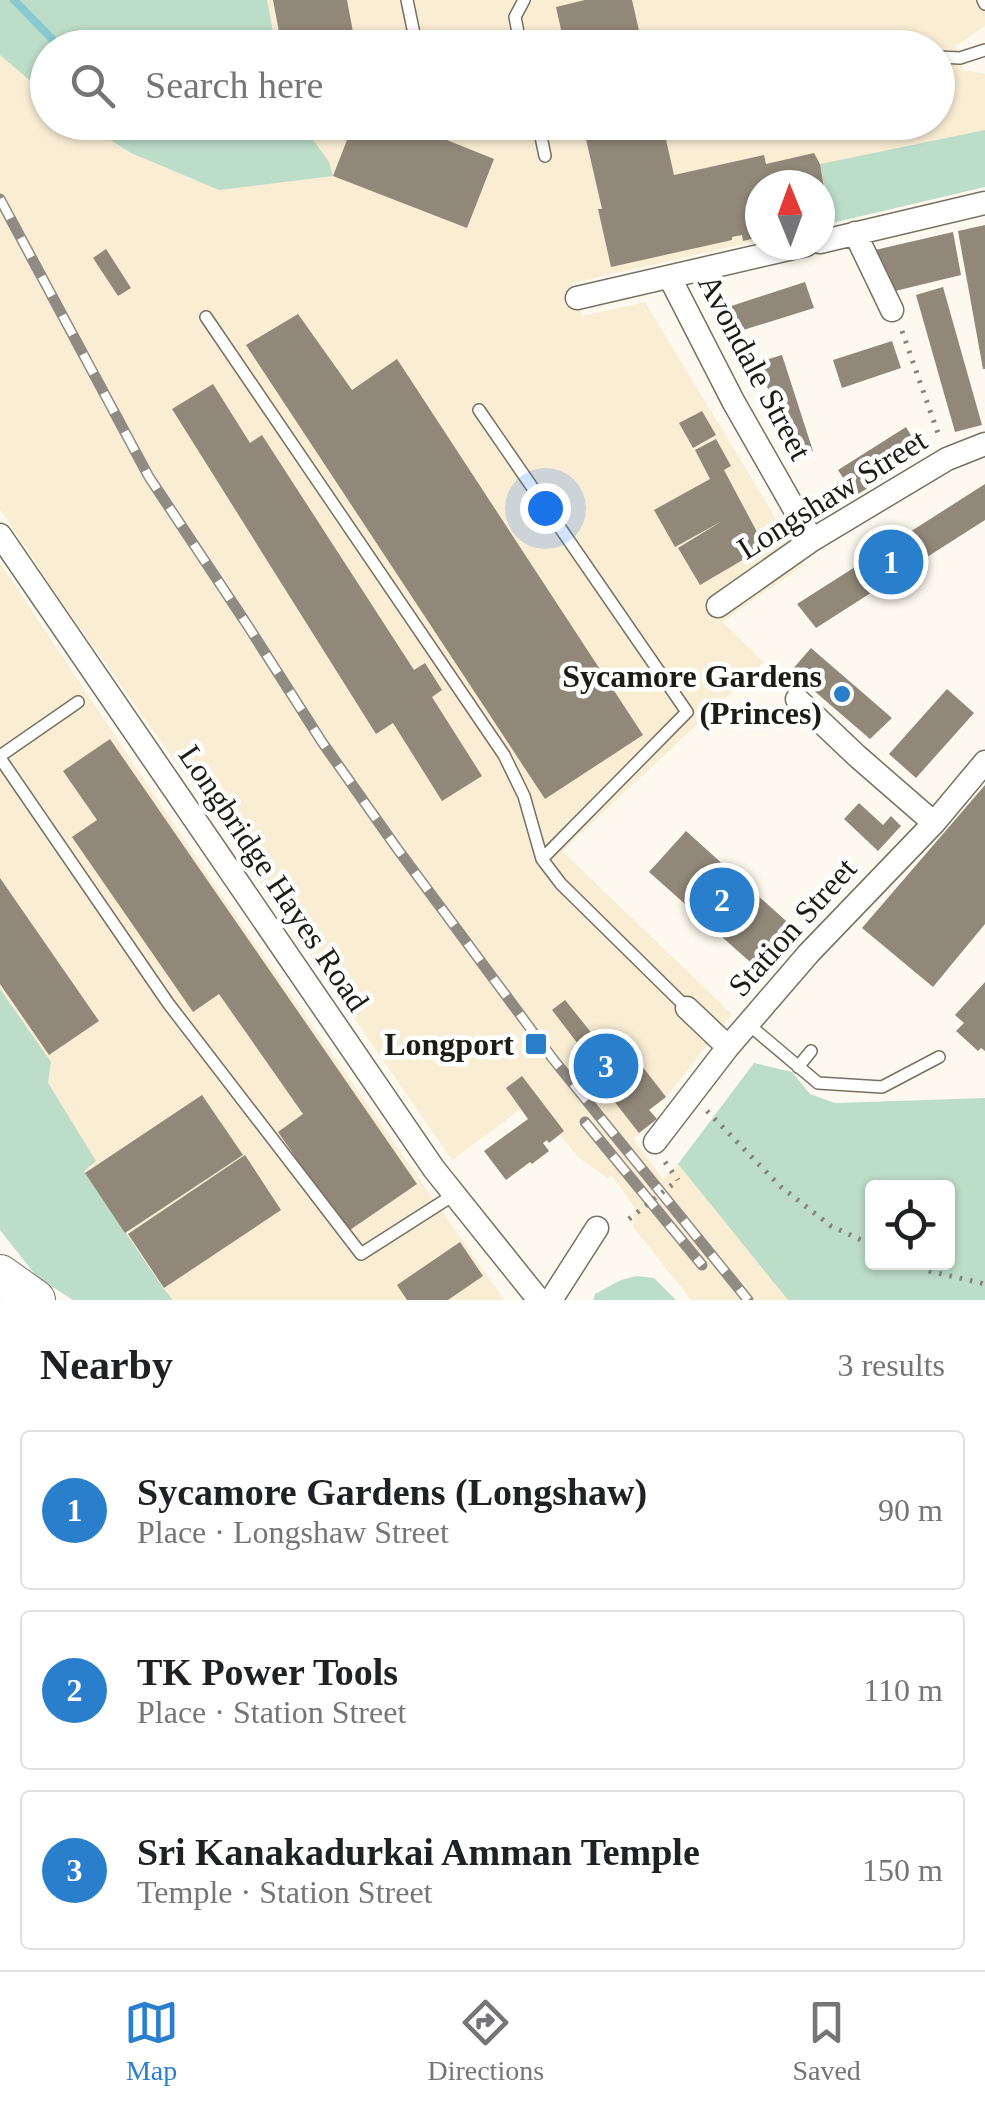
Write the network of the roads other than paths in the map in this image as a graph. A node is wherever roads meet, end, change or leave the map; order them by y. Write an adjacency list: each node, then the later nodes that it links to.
1 (407, 0): 3 (lane)
2 (524, 0): 4 (lane)
3 (413, 30)
4 (517, 30)
5 (985, 50): 6 (lane)
6 (955, 58)
7 (542, 140): 8 (lane)
8 (545, 156)
9 (985, 203): 10 (street)
10 (854, 233): 11 (street); 15 (street)
11 (835, 238)
12 (745, 260): 13 (street)
13 (670, 278): 14 (street); 20 (street, Avondale Street)
14 (577, 298)
15 (892, 310)
16 (206, 317): 27 (lane)
17 (478, 410): 27 (lane)
18 (985, 444): 20 (street, Longshaw Street)
19 (0, 535): 35 (street, Longbridge Hayes Road)
20 (812, 540): 21 (street, Longshaw Street)
21 (718, 606)
22 (796, 698): 26 (street)
23 (78, 702): 24 (lane)
24 (0, 757): 35 (lane)
25 (985, 762): 26 (street, Station Street)
26 (934, 822): 29 (street, Station Street)
27 (542, 859): 28 (lane)
28 (687, 1008): 30 (street)
29 (748, 1024): 30 (street, Station Street); 33 (lane)
30 (728, 1048): 34 (street, Station Street)
31 (811, 1051): 33 (lane)
32 (938, 1058): 33 (lane)
33 (798, 1067)
34 (655, 1142)
35 (454, 1194): 39 (street, Longbridge Hayes Road)
36 (597, 1228): 40 (street)
37 (0, 1275): 38 (highway)
38 (36, 1300)
39 (539, 1300)
40 (551, 1300)

